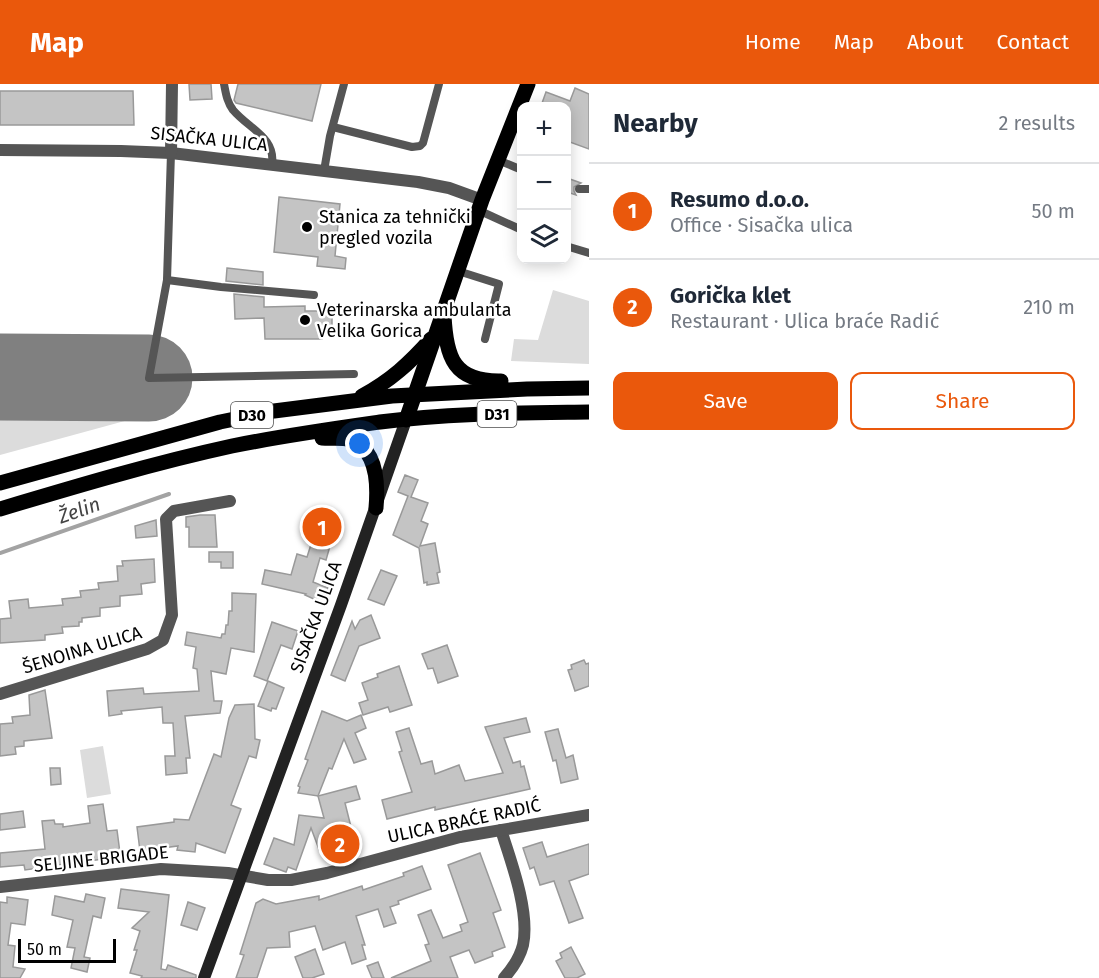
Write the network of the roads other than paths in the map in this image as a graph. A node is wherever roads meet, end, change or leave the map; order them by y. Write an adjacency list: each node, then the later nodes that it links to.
1 (172, 84): 8 (street)
2 (224, 84): 10 (lane)
3 (344, 84): 6 (lane)
4 (439, 84): 6 (lane)
5 (528, 84): 9 (main road, SISAČKA ULICA)
6 (333, 127): 12 (lane)
7 (0, 150): 8 (street, SISAČKA ULICA)
8 (171, 153): 10 (street, SISAČKA ULICA); 20 (lane)
9 (498, 160): 11 (lane); 15 (main road, SISAČKA ULICA)
10 (272, 165): 12 (street, SISAČKA ULICA)
11 (517, 168)
12 (324, 171): 15 (street, SISAČKA ULICA)
13 (579, 189): 14 (lane)
14 (589, 189)
15 (480, 205): 16 (lane); 19 (main road, SISAČKA ULICA)
16 (517, 227)
17 (571, 247): 18 (lane)
18 (589, 253)
19 (458, 271): 22 (main road, SISAČKA ULICA); 24 (lane)
20 (167, 280): 21 (lane); 25 (lane)
21 (314, 295)
22 (444, 310): 23 (main road, SISAČKA ULICA); 27 (main road)
23 (436, 332): 28 (main road, SISAČKA ULICA); 29 (main road)
24 (485, 339)
25 (354, 374)
26 (589, 388): 27 (main road, D31)
27 (526, 389): 28 (main road, D31)
28 (415, 395): 29 (main road, D31); 31 (main road, SISAČKA ULICA)
29 (352, 401): 33 (main road, D30)
30 (589, 412): 31 (main road, D31)
31 (406, 420): 32 (main road, D30); 35 (main road, SISAČKA ULICA)
32 (301, 434): 35 (main road); 36 (main road, D30)
33 (0, 483)
34 (230, 501): 37 (street, ŠENOINA ULICA)
35 (376, 508): 40 (main road, SISAČKA ULICA)
36 (0, 509)
37 (0, 694)
38 (589, 815): 39 (street, ULICA BRAĆE RADIĆ)
39 (501, 830): 40 (street, ULICA BRAĆE RADIĆ); 43 (street)
40 (241, 876): 41 (street, SELJINE BRIGADE); 42 (main road, SISAČKA ULICA)
41 (0, 887)
42 (204, 978)
43 (504, 978)

